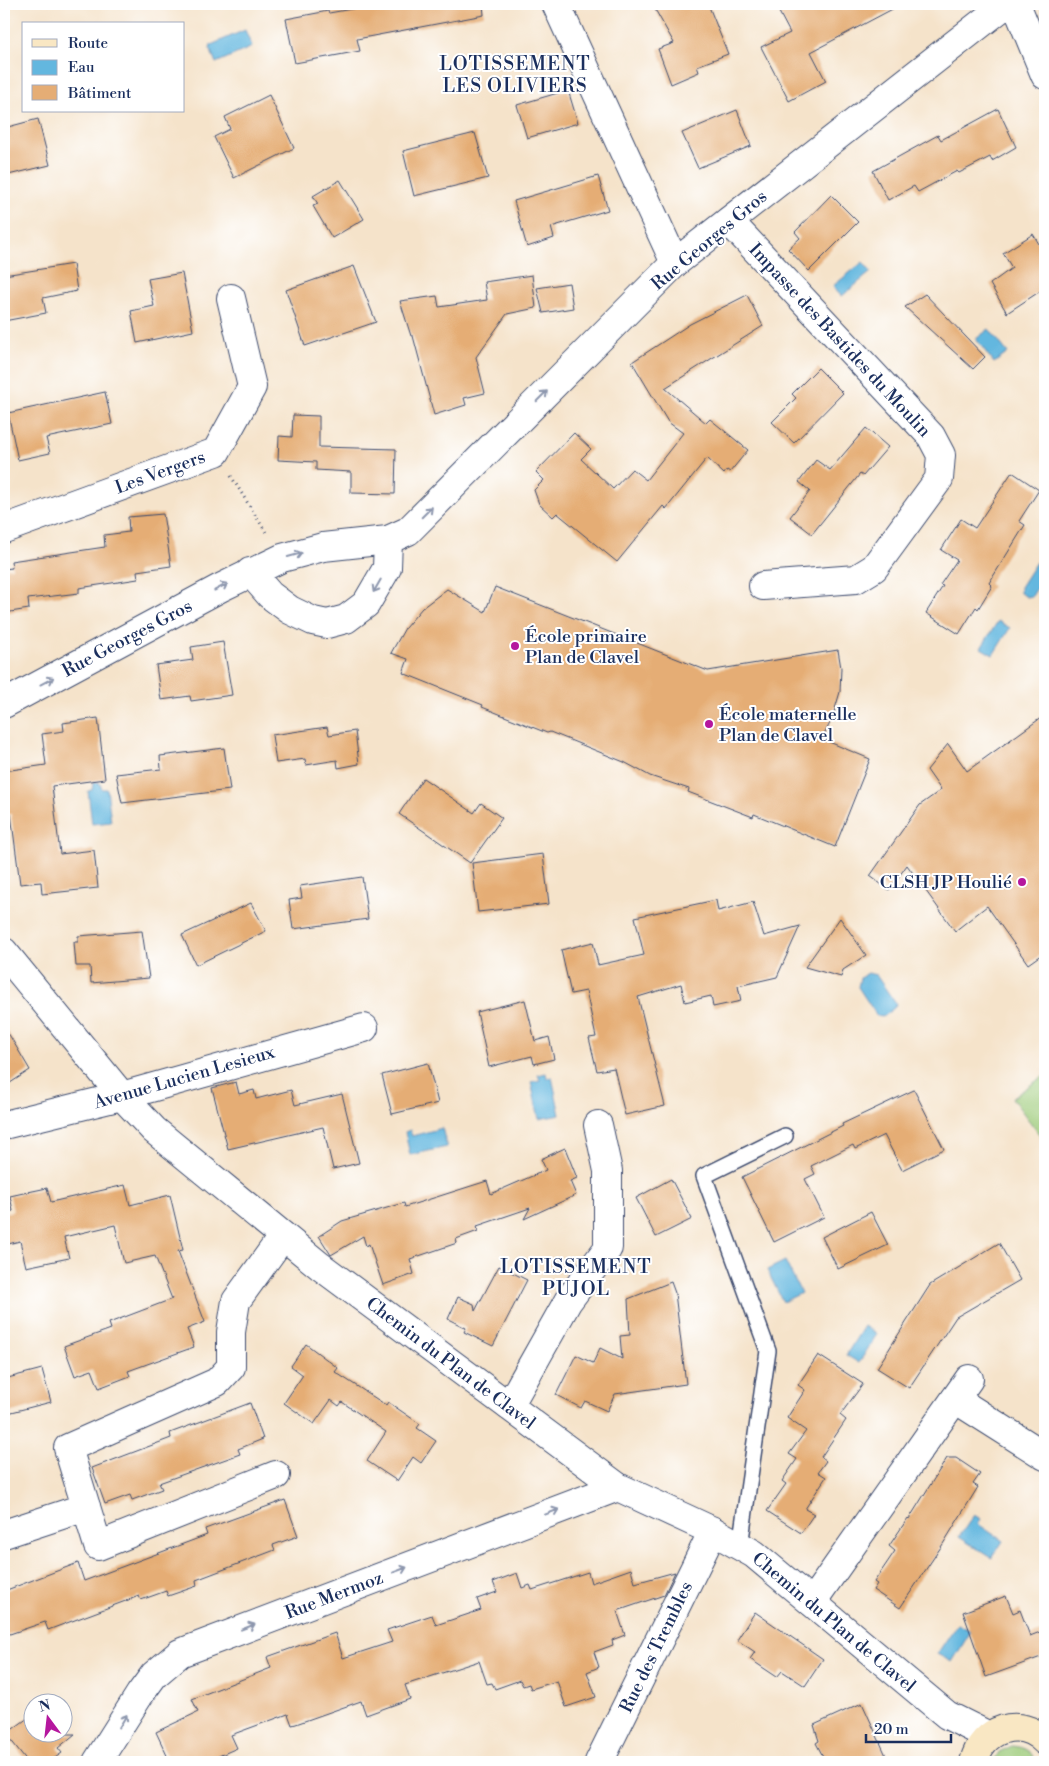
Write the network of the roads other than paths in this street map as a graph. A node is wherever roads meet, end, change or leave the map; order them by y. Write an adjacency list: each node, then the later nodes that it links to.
1 (556, 4): 6 (street)
2 (1006, 4): 5 (street, Rue Georges Gros)
3 (1016, 4): 4 (street)
4 (1045, 75)
5 (729, 221): 6 (street, Rue Georges Gros); 11 (street, Impasse des Bastides du Moulin)
6 (675, 263): 9 (street, Rue Georges Gros, one-way to 6)
7 (230, 298): 8 (street, Les Vergers)
8 (4, 529)
9 (388, 540): 10 (street, Rue Georges Gros, one-way to 9); 10 (street, one-way to 10)
10 (250, 572): 12 (street, Rue Georges Gros, one-way to 10)
11 (763, 586)
12 (4, 704)
13 (4, 952): 15 (street, Chemin du Plan de Clavel)
14 (364, 1028): 15 (street, Avenue Lucien Lesieux)
15 (122, 1096): 16 (street, Avenue Lucien Lesieux); 19 (street, Chemin du Plan de Clavel)
16 (4, 1125)
17 (598, 1125): 20 (street)
18 (785, 1136): 27 (lane)
19 (283, 1236): 20 (street, Chemin du Plan de Clavel); 24 (street)
20 (509, 1406): 23 (street, Chemin du Plan de Clavel)
21 (1045, 1456): 28 (street)
22 (276, 1475): 24 (street)
23 (618, 1488): 25 (street, Chemin du Plan de Clavel); 33 (street, Rue Mermoz, one-way to 23)
24 (86, 1507): 26 (street)
25 (713, 1532): 27 (street, Chemin du Plan de Clavel); 34 (street, Rue des Trembles)
26 (4, 1534)
27 (740, 1546): 28 (street, Chemin du Plan de Clavel)
28 (812, 1602): 29 (street, Chemin du Plan de Clavel)
29 (947, 1715): 31 (street, Chemin du Plan de Clavel); 32 (street, Chemin du Plan de Clavel)
30 (1040, 1732): 31 (street)
31 (990, 1736): 32 (street)
32 (974, 1761)
33 (97, 1762)
34 (598, 1762)

